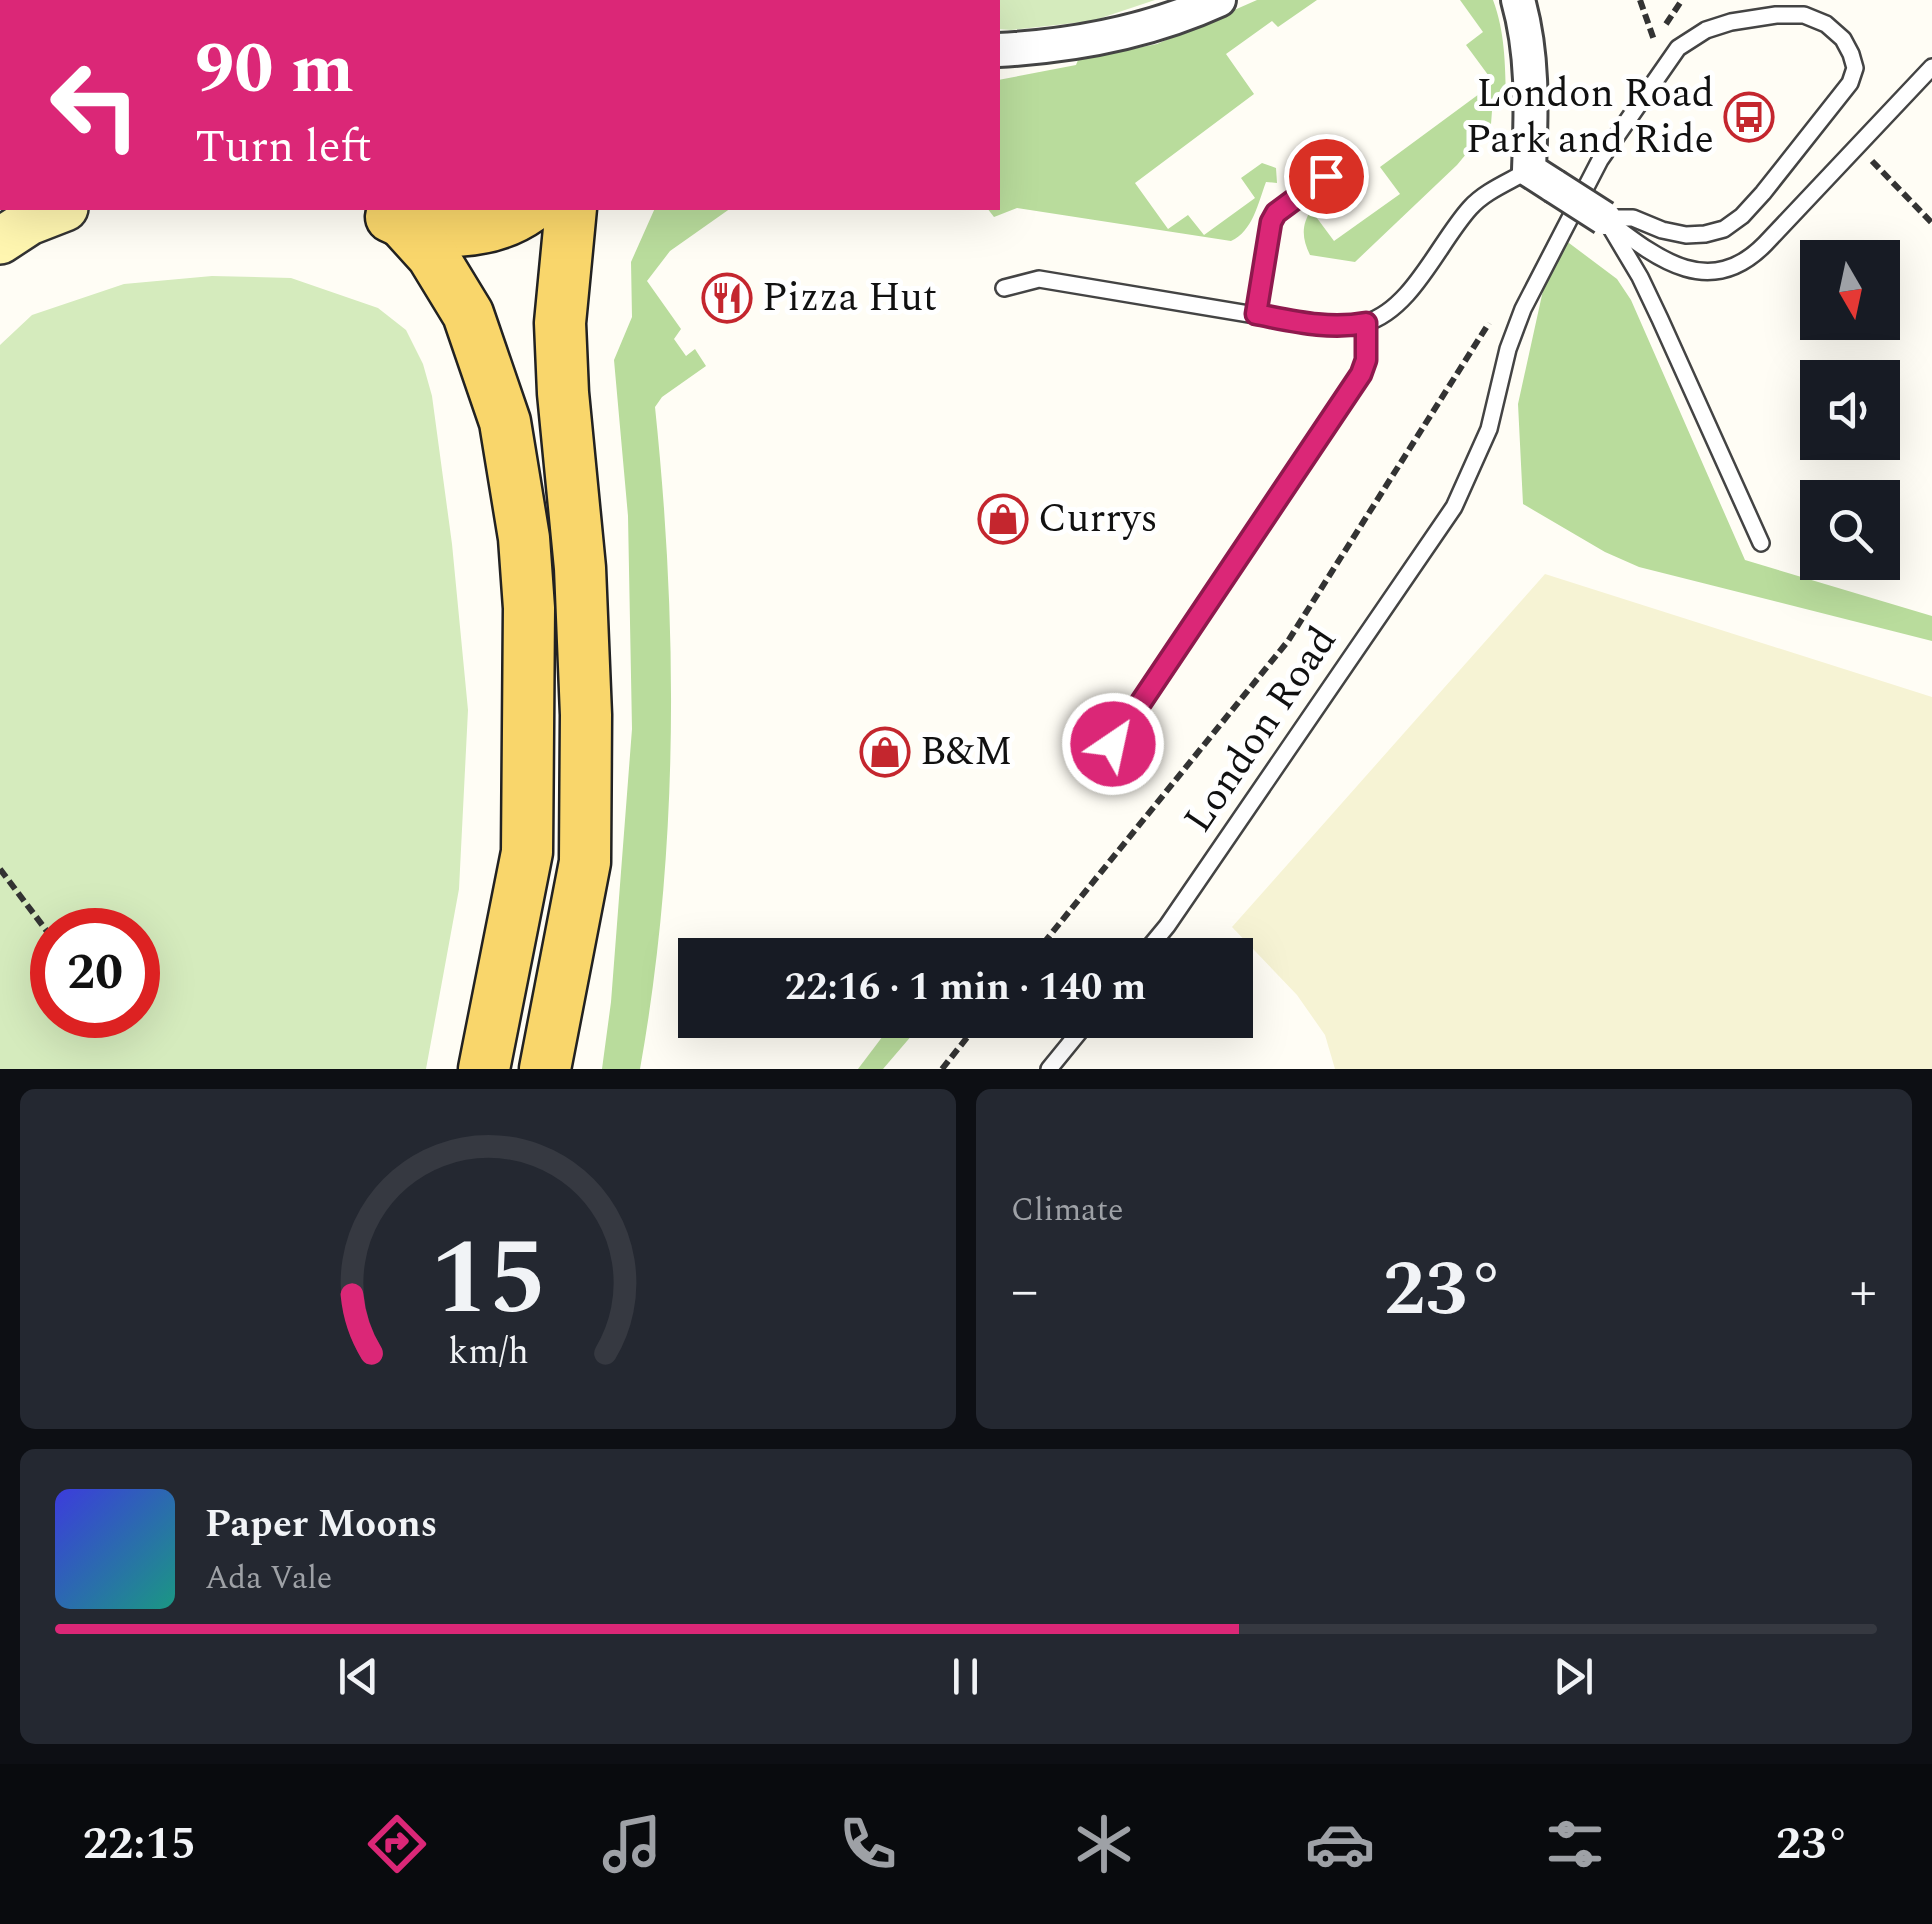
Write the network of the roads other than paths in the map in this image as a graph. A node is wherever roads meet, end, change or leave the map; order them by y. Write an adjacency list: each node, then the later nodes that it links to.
1 (1219, 0): 3 (street)
2 (1518, 0): 6 (street)
3 (1000, 50)
4 (1932, 67): 11 (lane)
5 (1326, 176): 14 (lane)
6 (1542, 178): 11 (street, bridge); 15 (lane)
7 (60, 210): 12 (street)
8 (526, 210): 10 (main road)
9 (571, 210): 21 (main road)
10 (378, 212): 20 (main road)
11 (1604, 218): 16 (lane); 18 (lane, London Road)
12 (0, 241)
13 (1004, 288): 14 (lane)
14 (1256, 314): 15 (lane)
15 (1366, 323): 17 (lane)
16 (1761, 543)
17 (1113, 744)
18 (1156, 938)
19 (1074, 1038): 22 (lane)
20 (484, 1069)
21 (545, 1069)
22 (1049, 1069)

